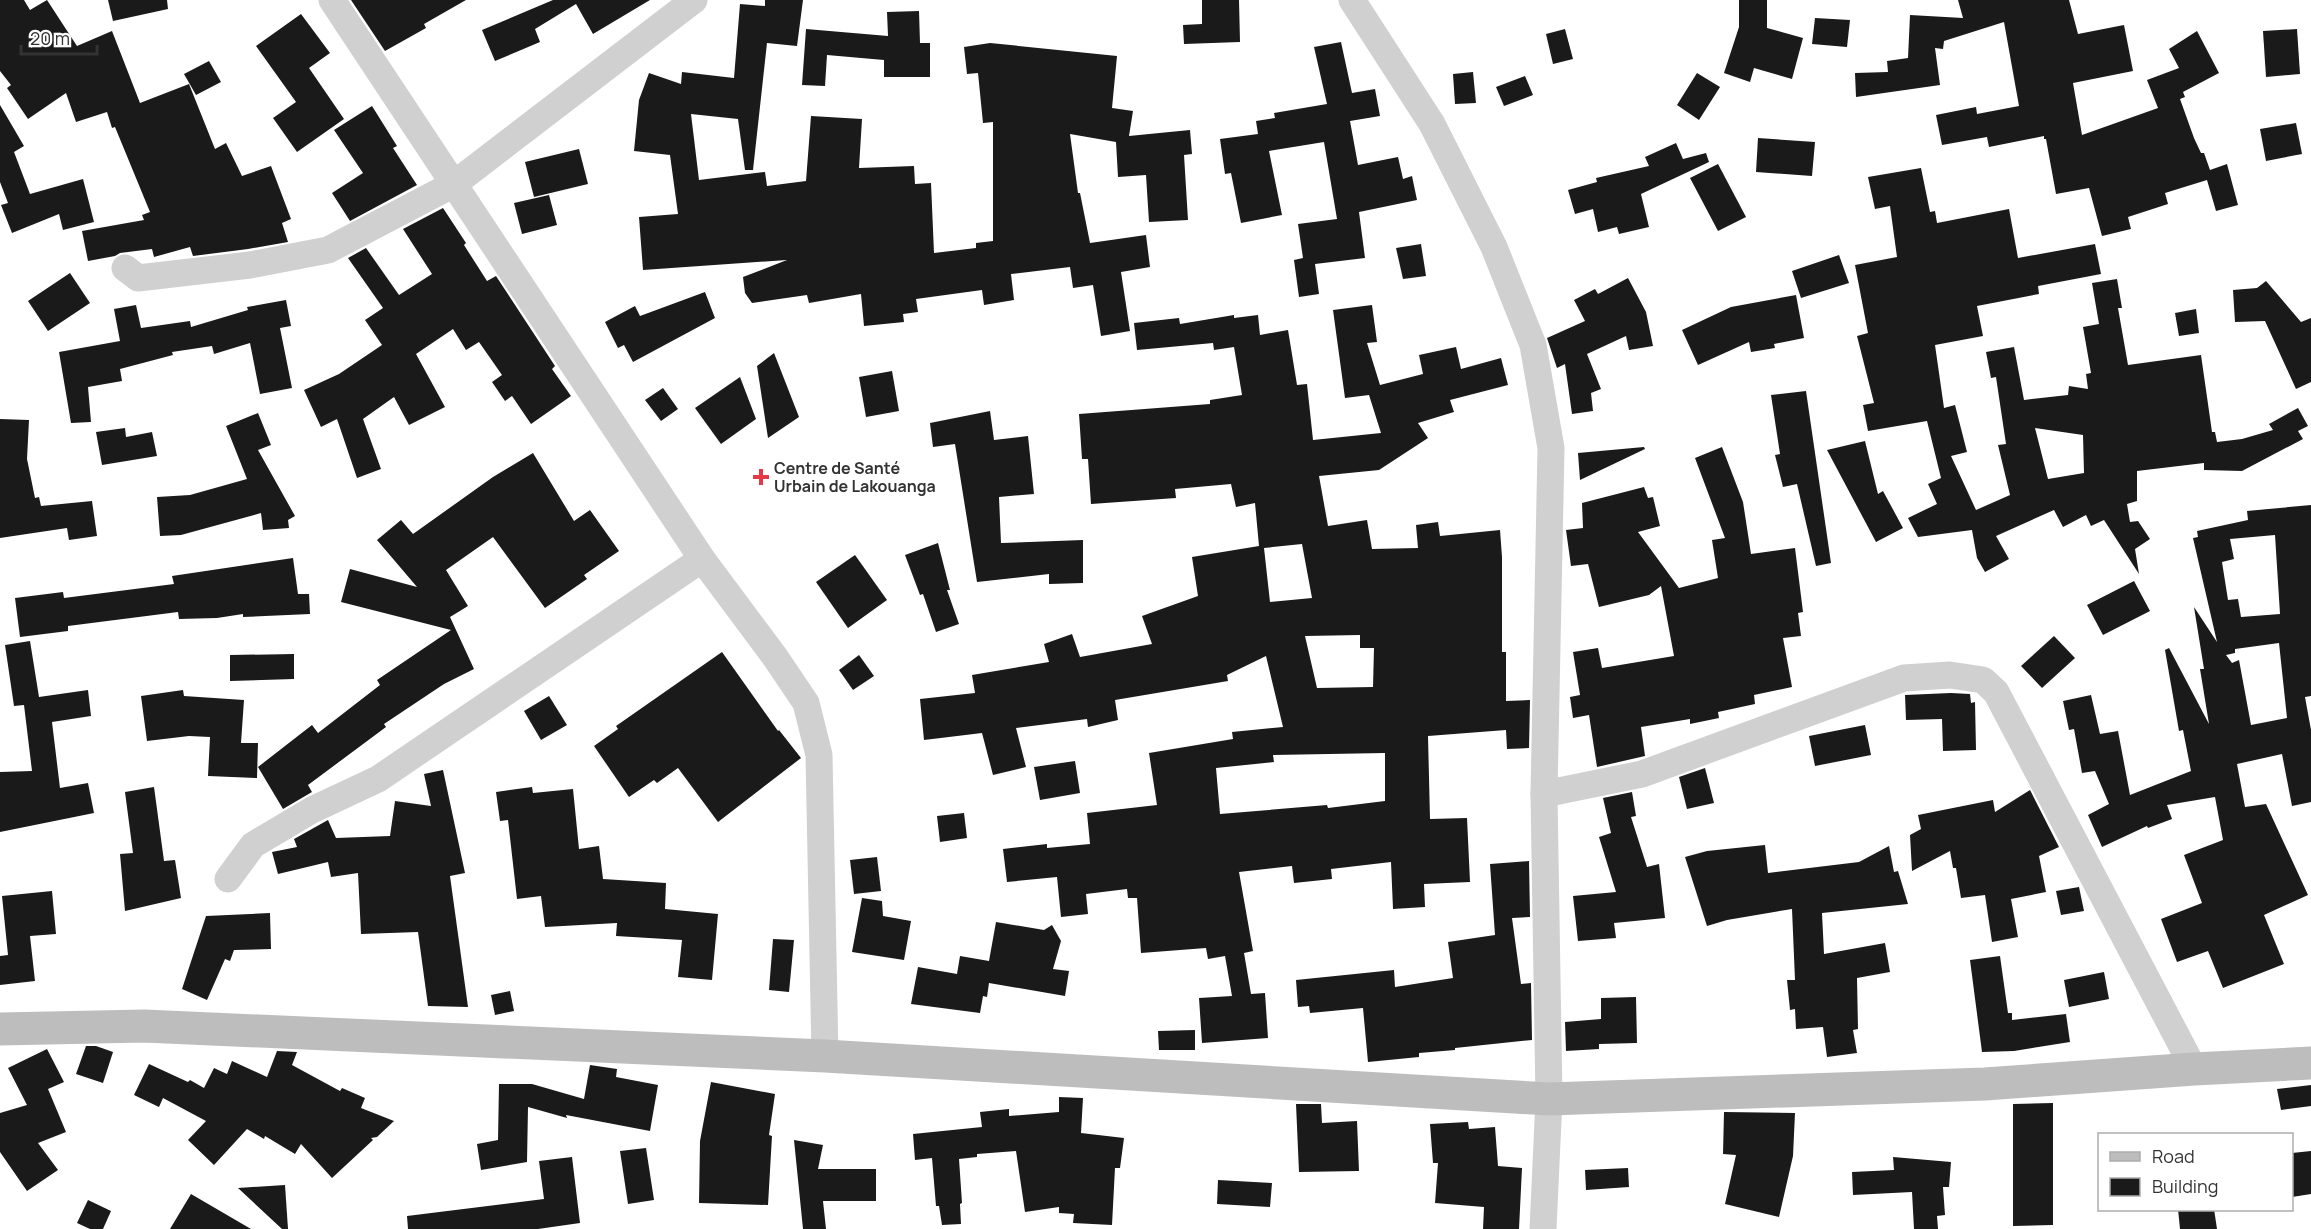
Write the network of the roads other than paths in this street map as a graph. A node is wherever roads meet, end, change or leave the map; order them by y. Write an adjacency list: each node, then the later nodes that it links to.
1 (332, 0): 4 (street)
2 (694, 0): 4 (street)
3 (1352, 0): 7 (street)
4 (454, 184): 5 (street); 6 (street)
5 (125, 268)
6 (702, 559): 8 (street); 10 (street)
7 (1545, 794): 12 (street); 13 (street)
8 (228, 879)
9 (0, 1029): 10 (street)
10 (825, 1056): 13 (street)
11 (2311, 1063): 12 (street)
12 (2194, 1069): 13 (street)
13 (1549, 1099): 14 (street)
14 (1543, 1229)

